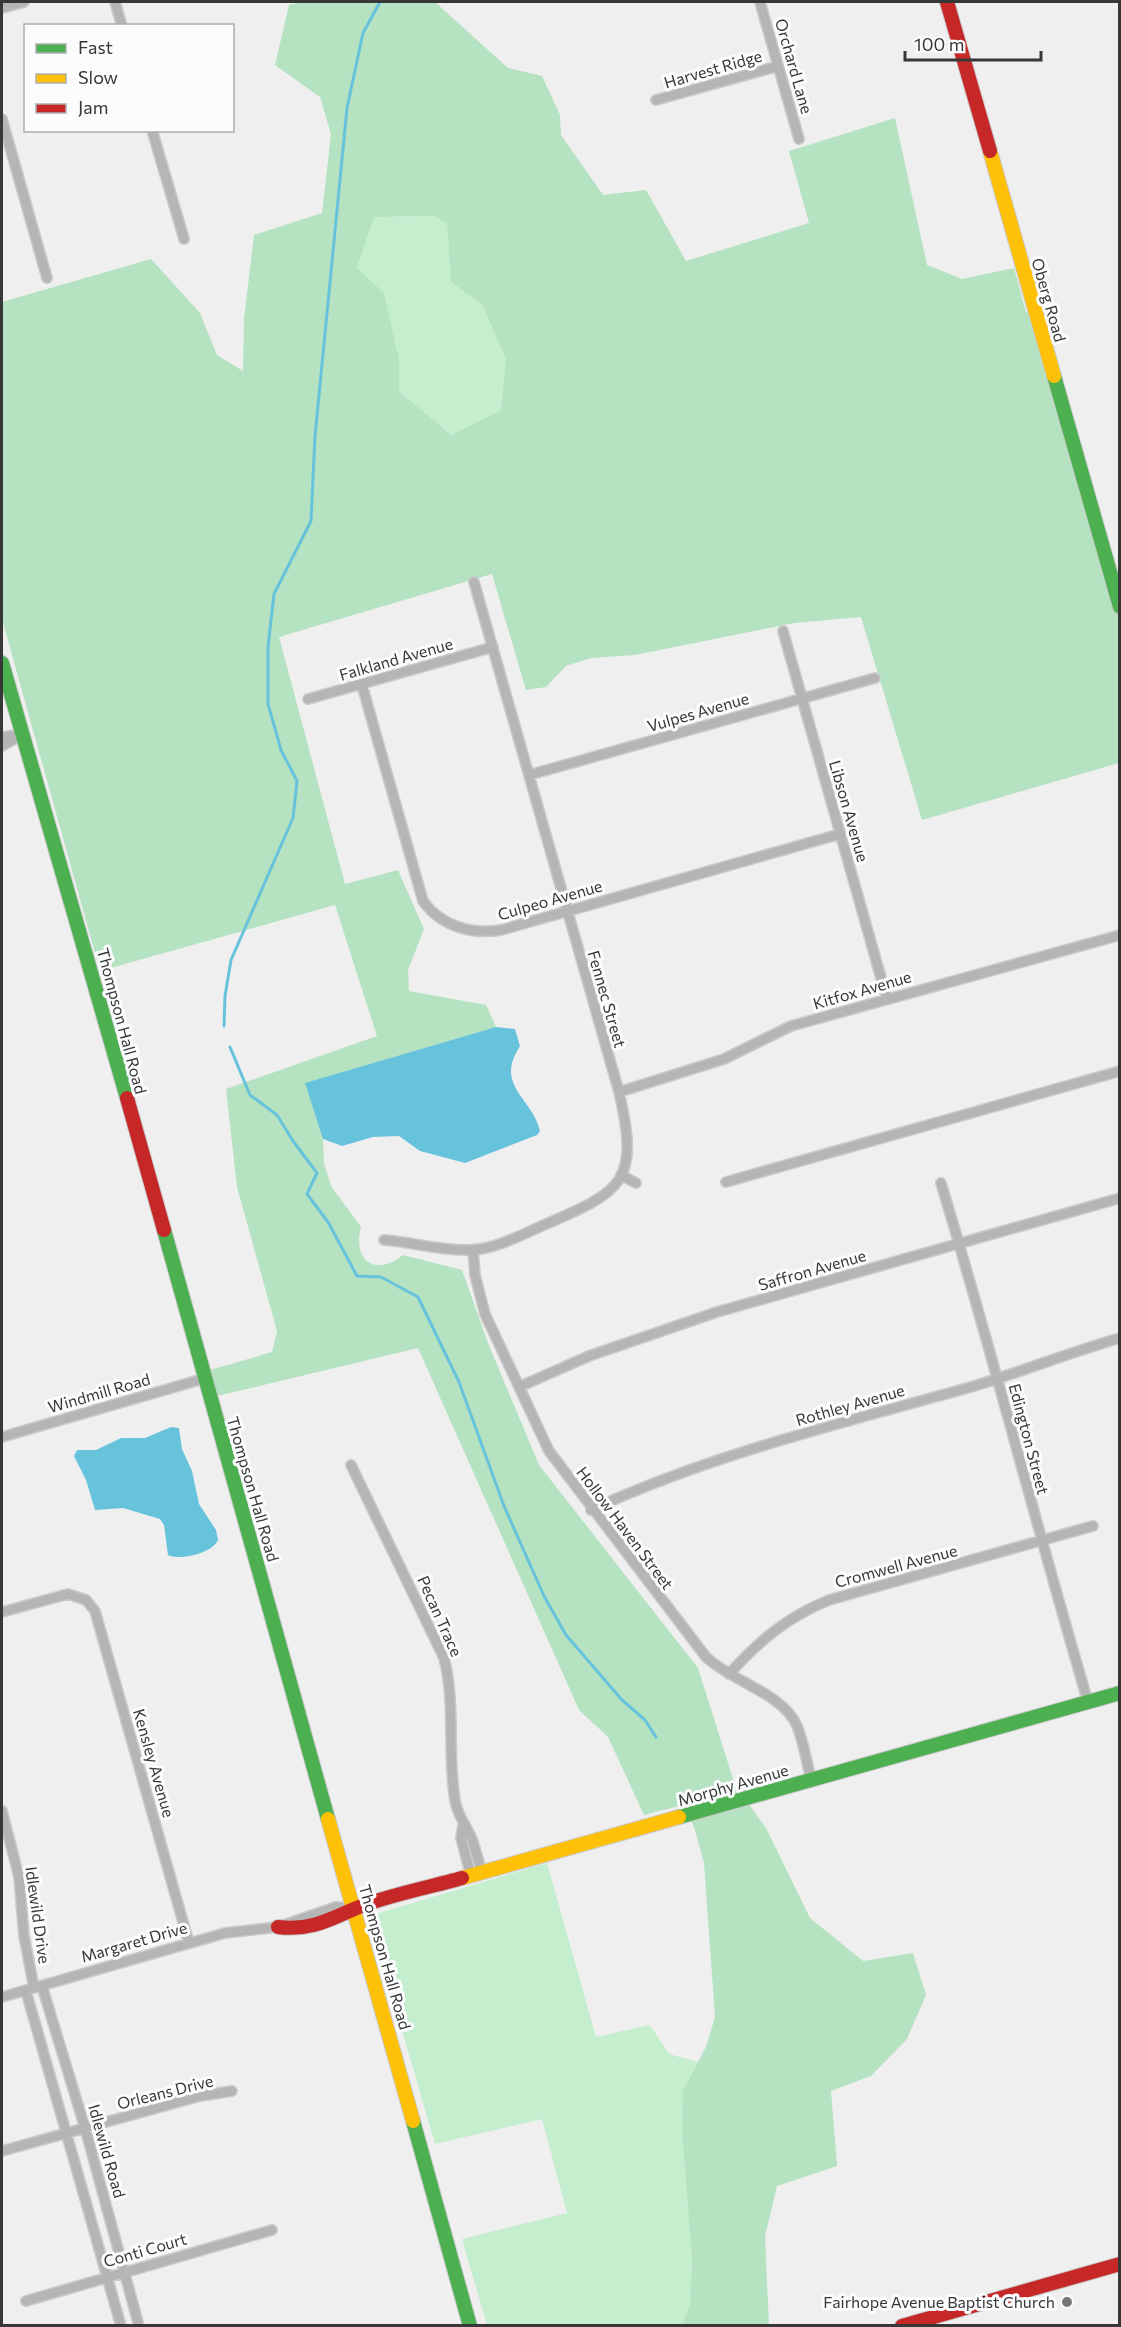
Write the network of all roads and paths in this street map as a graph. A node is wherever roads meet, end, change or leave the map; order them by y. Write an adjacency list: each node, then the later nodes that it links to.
1 (24, 2): 5 (street)
2 (115, 2): 6 (street)
3 (760, 2): 7 (street, Orchard Lane)
4 (947, 2): 15 (street, Oberg Road)
5 (2, 8)
6 (121, 24)
7 (778, 66): 8 (street, Harvest Ridge); 11 (street, Orchard Lane)
8 (656, 100)
9 (2, 119): 13 (street)
10 (153, 132): 12 (street)
11 (799, 139)
12 (184, 239)
13 (47, 278)
14 (474, 582): 17 (street, Fennec Street)
15 (1119, 607)
16 (783, 631): 22 (street, Libson Avenue)
17 (493, 647): 20 (street, Falkland Avenue); 26 (street, Fennec Street)
18 (2, 663): 23 (street, Thompson Hall Road)
19 (875, 678): 22 (street, Vulpes Avenue)
20 (362, 685): 21 (street, Falkland Avenue); 28 (street, Culpeo Avenue)
21 (308, 699)
22 (802, 699): 26 (street, Vulpes Avenue); 27 (street, Libson Avenue)
23 (23, 734): 24 (street); 25 (street); 42 (street, Thompson Hall Road)
24 (2, 737)
25 (2, 746)
26 (529, 775): 28 (street, Fennec Street)
27 (840, 834): 28 (street, Culpeo Avenue); 30 (street, Libson Avenue)
28 (566, 911): 32 (street, Fennec Street)
29 (1119, 934): 30 (street, Kitfox Avenue)
30 (887, 999): 32 (street, Kitfox Avenue)
31 (1119, 1071): 34 (street)
32 (619, 1092): 33 (street, Fennec Street)
33 (621, 1176): 35 (street); 40 (street, Fennec Street)
34 (726, 1182)
35 (636, 1183)
36 (940, 1183): 39 (street, Edington Street)
37 (1119, 1198): 39 (street, Saffron Avenue)
38 (384, 1240): 40 (street, Fennec Street)
39 (959, 1244): 43 (street, Edington Street); 44 (street, Saffron Avenue)
40 (473, 1250): 44 (street, Hollow Haven Street)
41 (1119, 1338): 43 (street, Rothley Avenue)
42 (206, 1378): 45 (street, Windmill Road); 57 (street, Thompson Hall Road)
43 (998, 1379): 47 (street, Rothley Avenue); 49 (street, Edington Street)
44 (519, 1387): 47 (street, Hollow Haven Street)
45 (2, 1437)
46 (351, 1465): 56 (street, Pecan Trace)
47 (591, 1510): 51 (street, Hollow Haven Street)
48 (1093, 1526): 49 (street, Cromwell Avenue)
49 (1041, 1542): 51 (street, Cromwell Avenue); 53 (street, Edington Street)
50 (2, 1612): 59 (street, Kensley Avenue)
51 (729, 1674): 54 (street, Hollow Haven Street)
52 (1119, 1693): 53 (street, Morphy Avenue)
53 (1088, 1702): 54 (street, Morphy Avenue)
54 (812, 1780): 56 (street, Morphy Avenue)
55 (2, 1811): 60 (street, Idlewild Drive)
56 (476, 1874): 57 (street, Morphy Avenue)
57 (354, 1909): 58 (street, Margaret Drive); 73 (street, Thompson Hall Road)
58 (278, 1927): 59 (street, Margaret Drive)
59 (189, 1943): 60 (street, Margaret Drive)
60 (34, 1988): 61 (street, Margaret Drive); 63 (street, Idlewild Road); 64 (street)
61 (2, 1997)
62 (232, 2091): 63 (street, Orleans Drive)
63 (85, 2128): 64 (street, Orleans Drive); 68 (street, Idlewild Road)
64 (66, 2133): 65 (street, Orleans Drive); 69 (street)
65 (2, 2151)
66 (272, 2230): 68 (street, Conti Court)
67 (1119, 2264): 74 (street)
68 (124, 2272): 69 (street, Conti Court); 72 (street, Idlewild Road)
69 (106, 2277): 70 (street, Conti Court); 71 (street)
70 (26, 2301)
71 (121, 2325)
72 (139, 2325)
73 (470, 2325)
74 (902, 2325)

